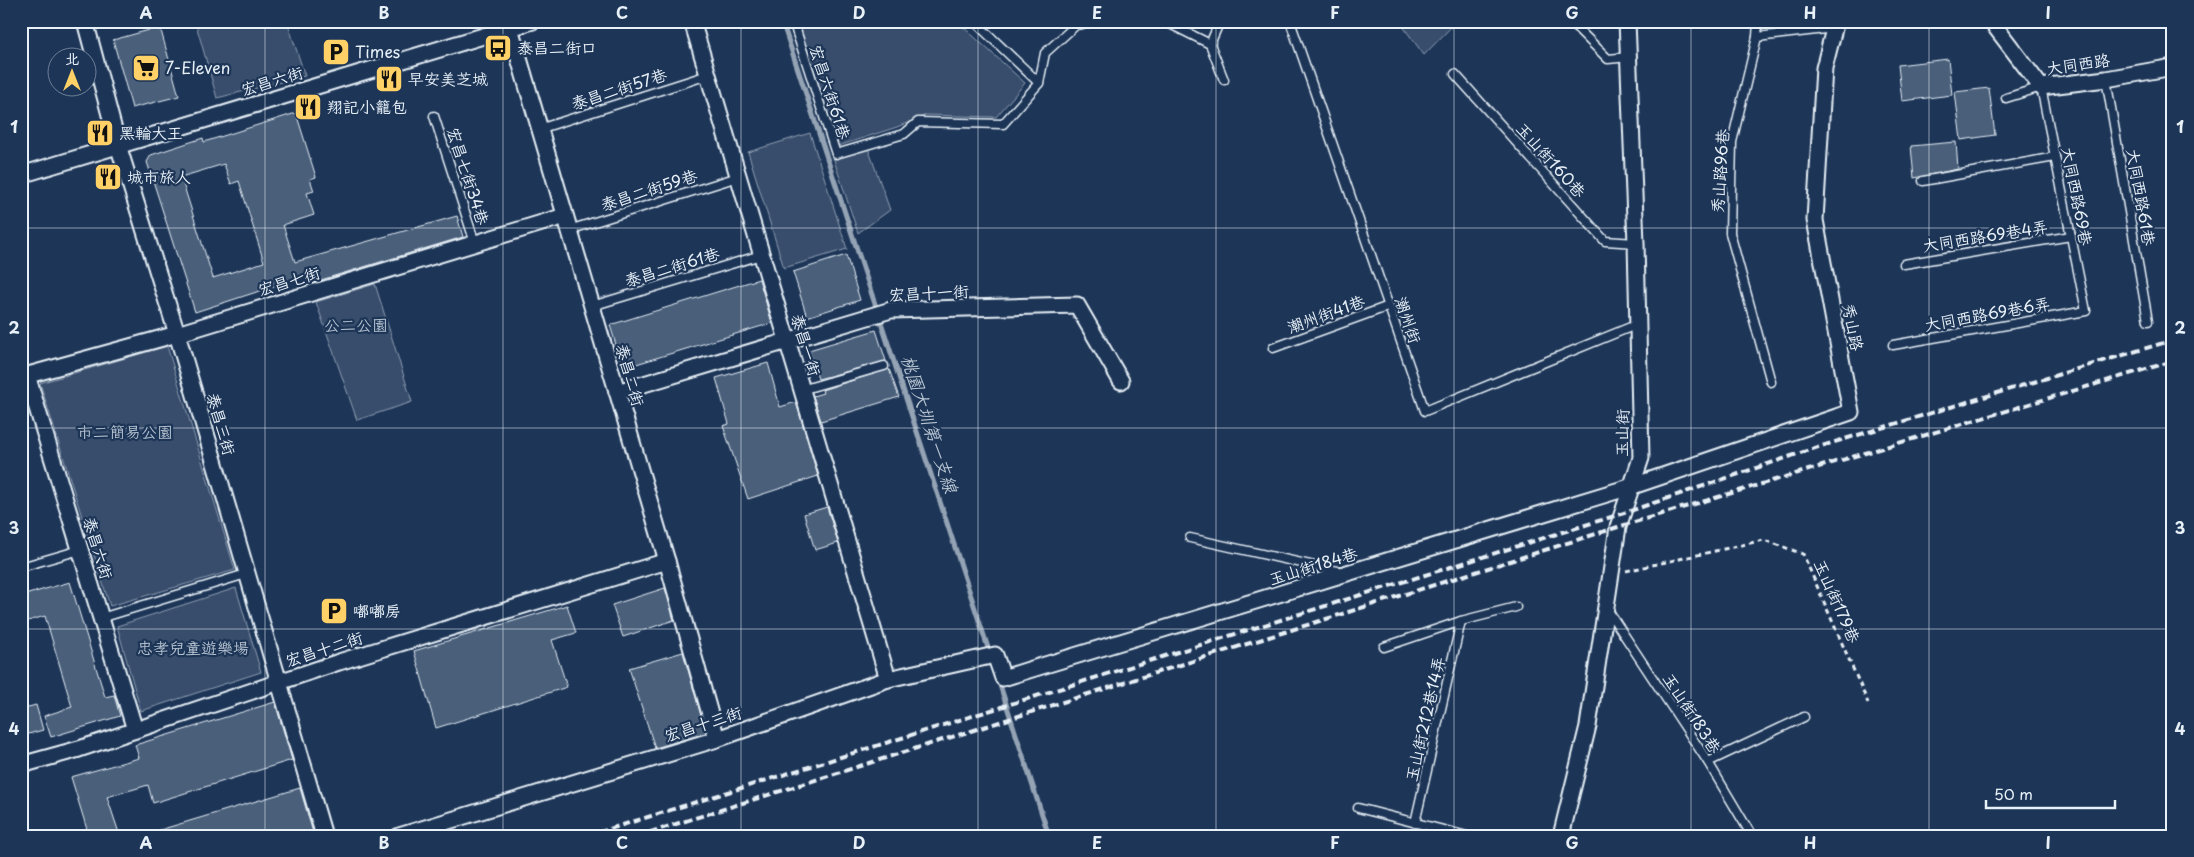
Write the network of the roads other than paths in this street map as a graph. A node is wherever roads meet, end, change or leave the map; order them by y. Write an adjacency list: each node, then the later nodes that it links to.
1 (84, 21): 29 (street, 泰昌三街)
2 (533, 21): 15 (street, 宏昌六街)
3 (692, 21): 21 (street, 泰昌一街)
4 (792, 21): 24 (lane, 宏昌六街61巷)
5 (974, 21): 24 (lane)
6 (1098, 21): 24 (lane)
7 (1151, 21): 17 (lane)
8 (1220, 21): 17 (lane)
9 (1290, 21): 42 (lane, 潮州街)
10 (1570, 21): 18 (lane)
11 (1627, 21): 18 (street, 玉山街)
12 (1758, 21): 16 (lane, 秀山路96巷)
13 (1991, 21): 25 (street, 大同西路)
14 (1835, 24): 16 (lane); 56 (street, 秀山路)
15 (508, 25): 28 (street, 泰昌二街); 29 (street, 宏昌六街)
16 (1757, 37): 53 (lane, 秀山路96巷)
17 (1210, 44): 23 (lane)
18 (1629, 57): 38 (street, 玉山街)
19 (2173, 67): 22 (street, 大同西路)
20 (1455, 74): 38 (lane, 玉山街160巷)
21 (708, 75): 28 (lane, 泰昌二街57巷); 32 (street, 泰昌一街)
22 (2106, 79): 25 (street, 大同西路); 44 (lane, 大同西路61巷)
23 (1224, 80)
24 (1039, 83)
25 (2041, 87): 26 (lane); 30 (lane, 大同西路69巷)
26 (2006, 98)
27 (434, 116): 37 (lane, 宏昌七街34巷)
28 (539, 129): 34 (street, 泰昌二街)
29 (118, 145): 31 (street, 宏昌六街); 46 (street, 泰昌三街)
30 (2055, 157): 33 (lane); 36 (lane, 大同西路69巷)
31 (21, 175)
32 (738, 177): 35 (lane, 泰昌二街59巷); 39 (street, 泰昌一街)
33 (1923, 181)
34 (565, 216): 35 (street, 泰昌二街); 37 (street, 宏昌七街)
35 (569, 230): 41 (street, 泰昌二街)
36 (2071, 236): 40 (lane, 大同西路69巷4弄); 43 (lane, 大同西路69巷)
37 (475, 243): 46 (street, 宏昌七街)
38 (1636, 243): 45 (street, 玉山街)
39 (761, 255): 41 (lane, 泰昌二街61巷); 47 (street, 泰昌一街)
40 (1904, 264)
41 (592, 306): 55 (street, 泰昌二街)
42 (1389, 306): 45 (lane, 潮州街); 49 (lane, 潮州街41巷)
43 (2086, 311): 48 (lane, 大同西路69巷6弄)
44 (2148, 321)
45 (1638, 324): 56 (street, 玉山街)
46 (177, 334): 51 (street, 宏昌七街); 62 (street, 泰昌三街)
47 (786, 341): 52 (street, 宏昌十一街); 54 (street, 泰昌一街); 55 (street, 宏昌十一街)
48 (1893, 345)
49 (1273, 348)
50 (884, 366): 54 (lane)
51 (24, 376): 58 (street, 泰昌六街)
52 (1121, 381)
53 (1771, 382)
54 (801, 390): 69 (street, 泰昌一街)
55 (617, 392): 59 (street, 泰昌二街)
56 (1633, 486): 61 (street, 玉山街184巷); 64 (street, 玉山街)
57 (1190, 538): 61 (lane)
58 (80, 550): 60 (lane); 65 (street, 泰昌六街)
59 (667, 561): 70 (street, 宏昌十二街); 73 (street, 泰昌二街)
60 (21, 567)
61 (1348, 573): 68 (street, 玉山街184巷)
62 (246, 574): 65 (lane); 70 (street, 泰昌三街)
63 (1516, 607): 66 (lane)
64 (1606, 608): 74 (lane, 玉山街183巷); 81 (street, 玉山街)
65 (101, 618): 72 (street, 泰昌六街)
66 (1461, 621): 67 (lane); 77 (lane, 玉山街212巷14弄)
67 (1384, 646)
68 (1002, 678): 69 (street, 宏昌十三街)
69 (888, 679): 73 (street, 宏昌十三街)
70 (278, 683): 72 (street, 宏昌十二街); 78 (street, 泰昌三街)
71 (1804, 717): 74 (lane)
72 (135, 730): 75 (street, 宏昌十二街)
73 (717, 739): 79 (street, 宏昌十三街)
74 (1708, 762): 82 (lane, 玉山街183巷)
75 (21, 765)
76 (1358, 808): 77 (lane)
77 (1415, 823): 80 (lane)
78 (324, 836)
79 (399, 836)
80 (1467, 836)
81 (1561, 836)
82 (1752, 836)

